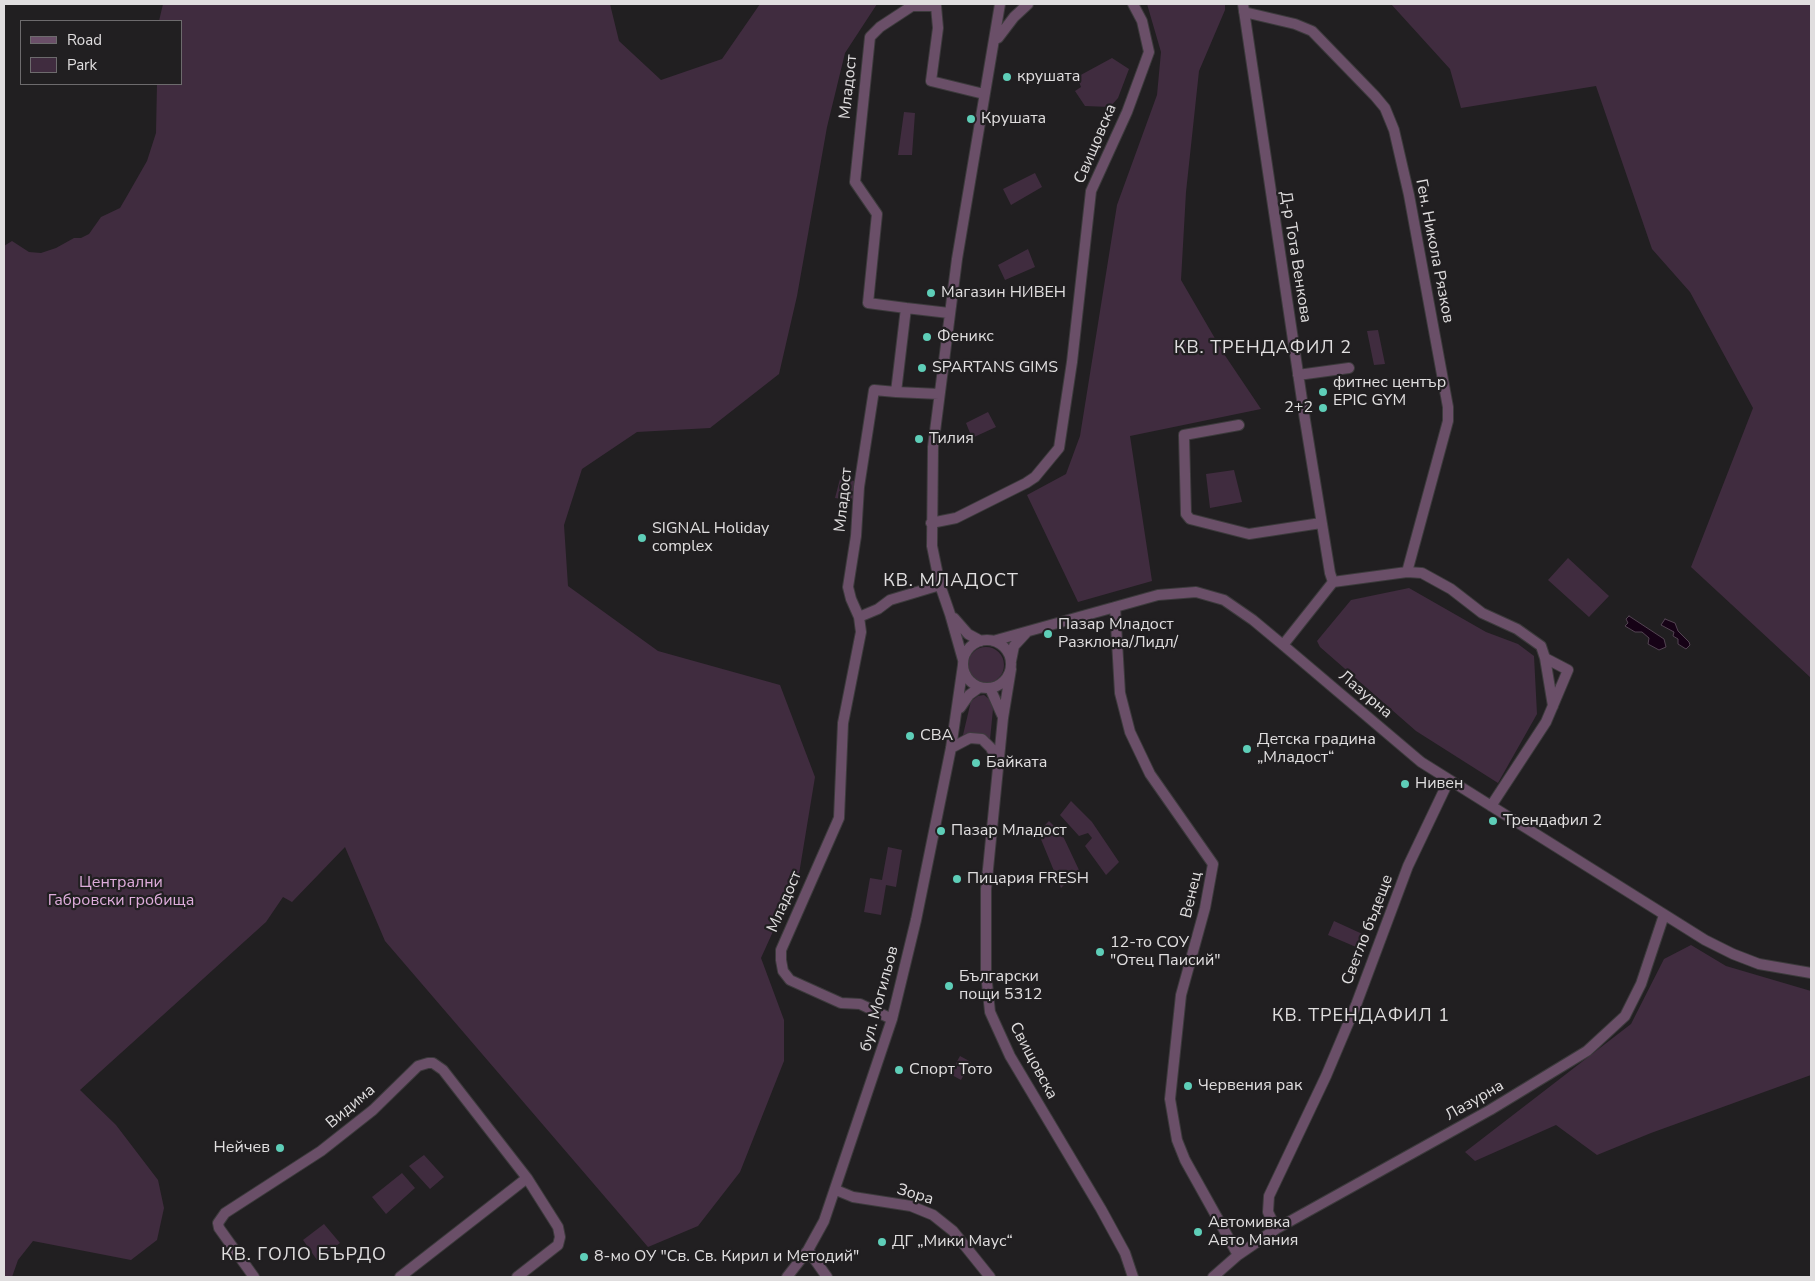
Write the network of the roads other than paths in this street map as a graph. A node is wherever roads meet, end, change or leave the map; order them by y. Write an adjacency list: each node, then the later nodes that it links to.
1 (1000, 4): 6 (street)
2 (1028, 4): 6 (street)
3 (1133, 4): 15 (street, Свищовска)
4 (935, 5): 7 (street, Младост); 8 (street, Младост)
5 (1243, 8): 11 (street, Д-р Тота Венкова); 17 (street, Ген. Никола Рязков)
6 (996, 41): 7 (street)
7 (984, 94): 9 (street)
8 (906, 308): 9 (street); 12 (street)
9 (949, 313): 13 (street)
10 (1349, 368): 11 (street)
11 (1298, 375): 16 (street, Д-р Тота Венкова)
12 (896, 392): 13 (street); 22 (street, Младост)
13 (939, 394): 15 (street)
14 (1239, 425): 16 (street)
15 (931, 523): 19 (street)
16 (1321, 523): 18 (street, Д-р Тота Венкова)
17 (1407, 572): 18 (street); 27 (street)
18 (1333, 582): 26 (street)
19 (940, 586): 21 (street); 22 (street)
20 (1115, 607): 23 (street, Лазурна); 26 (street, Лазурна); 45 (street, Венец)
21 (950, 614): 24 (street); 28 (street)
22 (859, 617): 40 (street, Младост)
23 (1027, 633): 25 (street, Лазурна); 29 (street)
24 (981, 641): 25 (street); 28 (street)
25 (993, 641): 29 (street)
26 (1283, 644): 36 (street, Лазурна)
27 (1545, 658): 31 (street); 31 (street)
28 (963, 663): 30 (street); 32 (street, бул. Могильов)
29 (1011, 665): 30 (street); 33 (street, Свищовска)
30 (985, 688): 32 (street, бул. Могильов); 33 (street, Свищовска)
31 (1553, 706): 37 (street)
32 (957, 714): 34 (street, бул. Могильов)
33 (1003, 718): 35 (street, Свищовска)
34 (951, 748): 35 (street); 40 (street, бул. Могильов)
35 (999, 768): 52 (street, Свищовска)
36 (1449, 780): 37 (street, Лазурна); 43 (street, Светло бъдеще)
37 (1491, 806): 38 (street, Лазурна)
38 (1664, 915): 39 (street, Лазурна); 43 (street, Лазурна)
39 (1811, 972)
40 (892, 1019): 42 (street, бул. Могильов)
41 (527, 1178): 46 (street, Видима); 47 (street); 48 (street)
42 (836, 1190): 44 (street, бул. Могильов); 51 (street, Зора)
43 (1276, 1229): 45 (street, Лазурна)
44 (808, 1250): 49 (street, бул. Могильов); 50 (street)
45 (1238, 1255): 53 (street, Лазурна)
46 (254, 1277)
47 (400, 1277)
48 (517, 1277)
49 (788, 1277)
50 (827, 1277)
51 (990, 1277)
52 (1133, 1277)
53 (1213, 1277)

